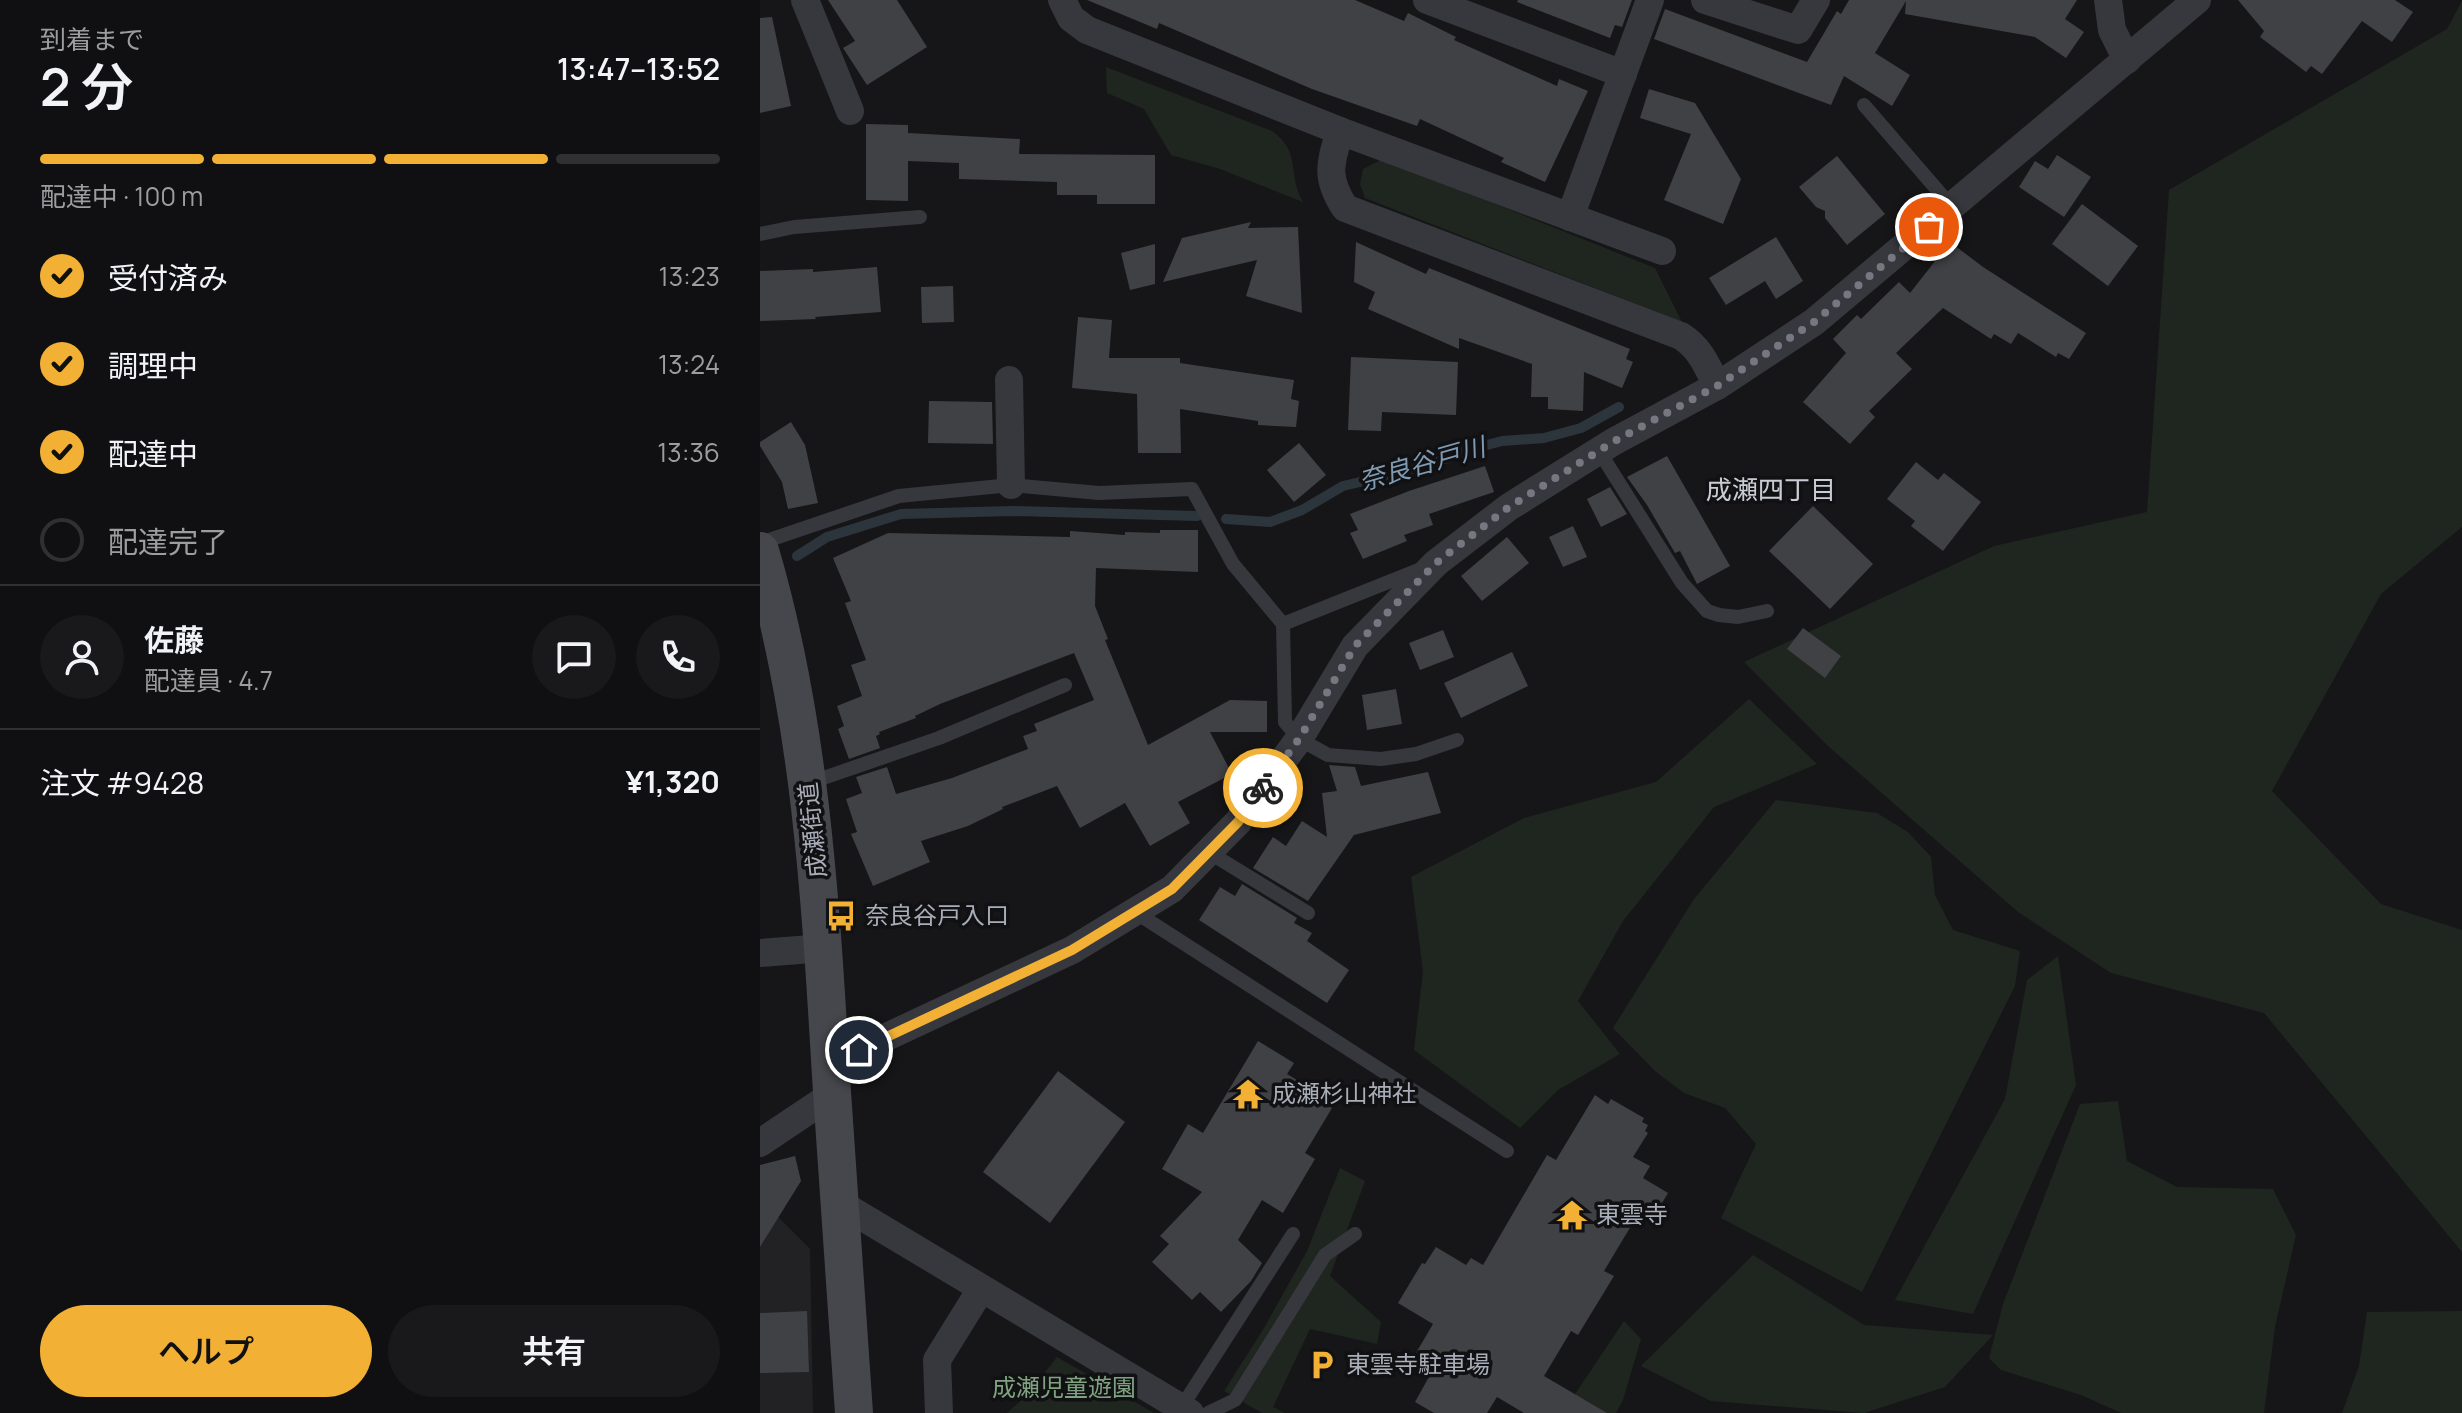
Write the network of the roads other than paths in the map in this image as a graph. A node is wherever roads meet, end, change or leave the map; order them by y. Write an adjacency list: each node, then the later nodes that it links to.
1 (805, 0): 13 (street)
2 (1062, 0): 14 (street)
3 (1427, 0): 9 (street)
4 (1650, 0): 11 (street)
5 (1705, 0): 6 (street)
6 (1816, 0)
7 (2108, 0): 10 (street)
8 (2197, 0): 10 (street)
9 (1488, 11): 11 (street)
10 (2127, 60): 15 (street)
11 (1623, 74): 17 (street)
12 (1864, 105): 15 (lane)
13 (850, 111)
14 (1340, 131): 17 (street); 21 (street)
15 (1952, 207): 21 (street)
16 (920, 217): 18 (lane)
17 (1570, 217): 19 (street)
18 (760, 234)
19 (1662, 251)
20 (1009, 380): 23 (street)
21 (1717, 386): 22 (street)
22 (1599, 451): 25 (street); 27 (lane)
23 (1011, 485): 24 (lane); 28 (lane)
24 (760, 543)
25 (1436, 563): 28 (lane); 30 (street)
26 (764, 564): 32 (main road, 成瀬街道)
27 (1767, 611)
28 (1283, 624): 30 (lane)
29 (1065, 685): 32 (lane)
30 (1299, 739): 31 (lane); 33 (street)
31 (1457, 740)
32 (809, 783): 36 (main road, 成瀬街道)
33 (1210, 853): 34 (street); 35 (lane)
34 (1135, 912): 38 (street); 40 (lane)
35 (1308, 913)
36 (824, 948): 37 (street); 38 (main road, 成瀬街道)
37 (760, 953)
38 (832, 1079): 39 (street); 41 (main road, 成瀬街道)
39 (760, 1143)
40 (1507, 1151)
41 (841, 1204): 44 (street); 46 (main road, 成瀬街道)
42 (1293, 1234): 45 (lane)
43 (1355, 1234): 45 (lane)
44 (981, 1289): 45 (street); 47 (street)
45 (1193, 1411)
46 (854, 1413)
47 (939, 1413)

